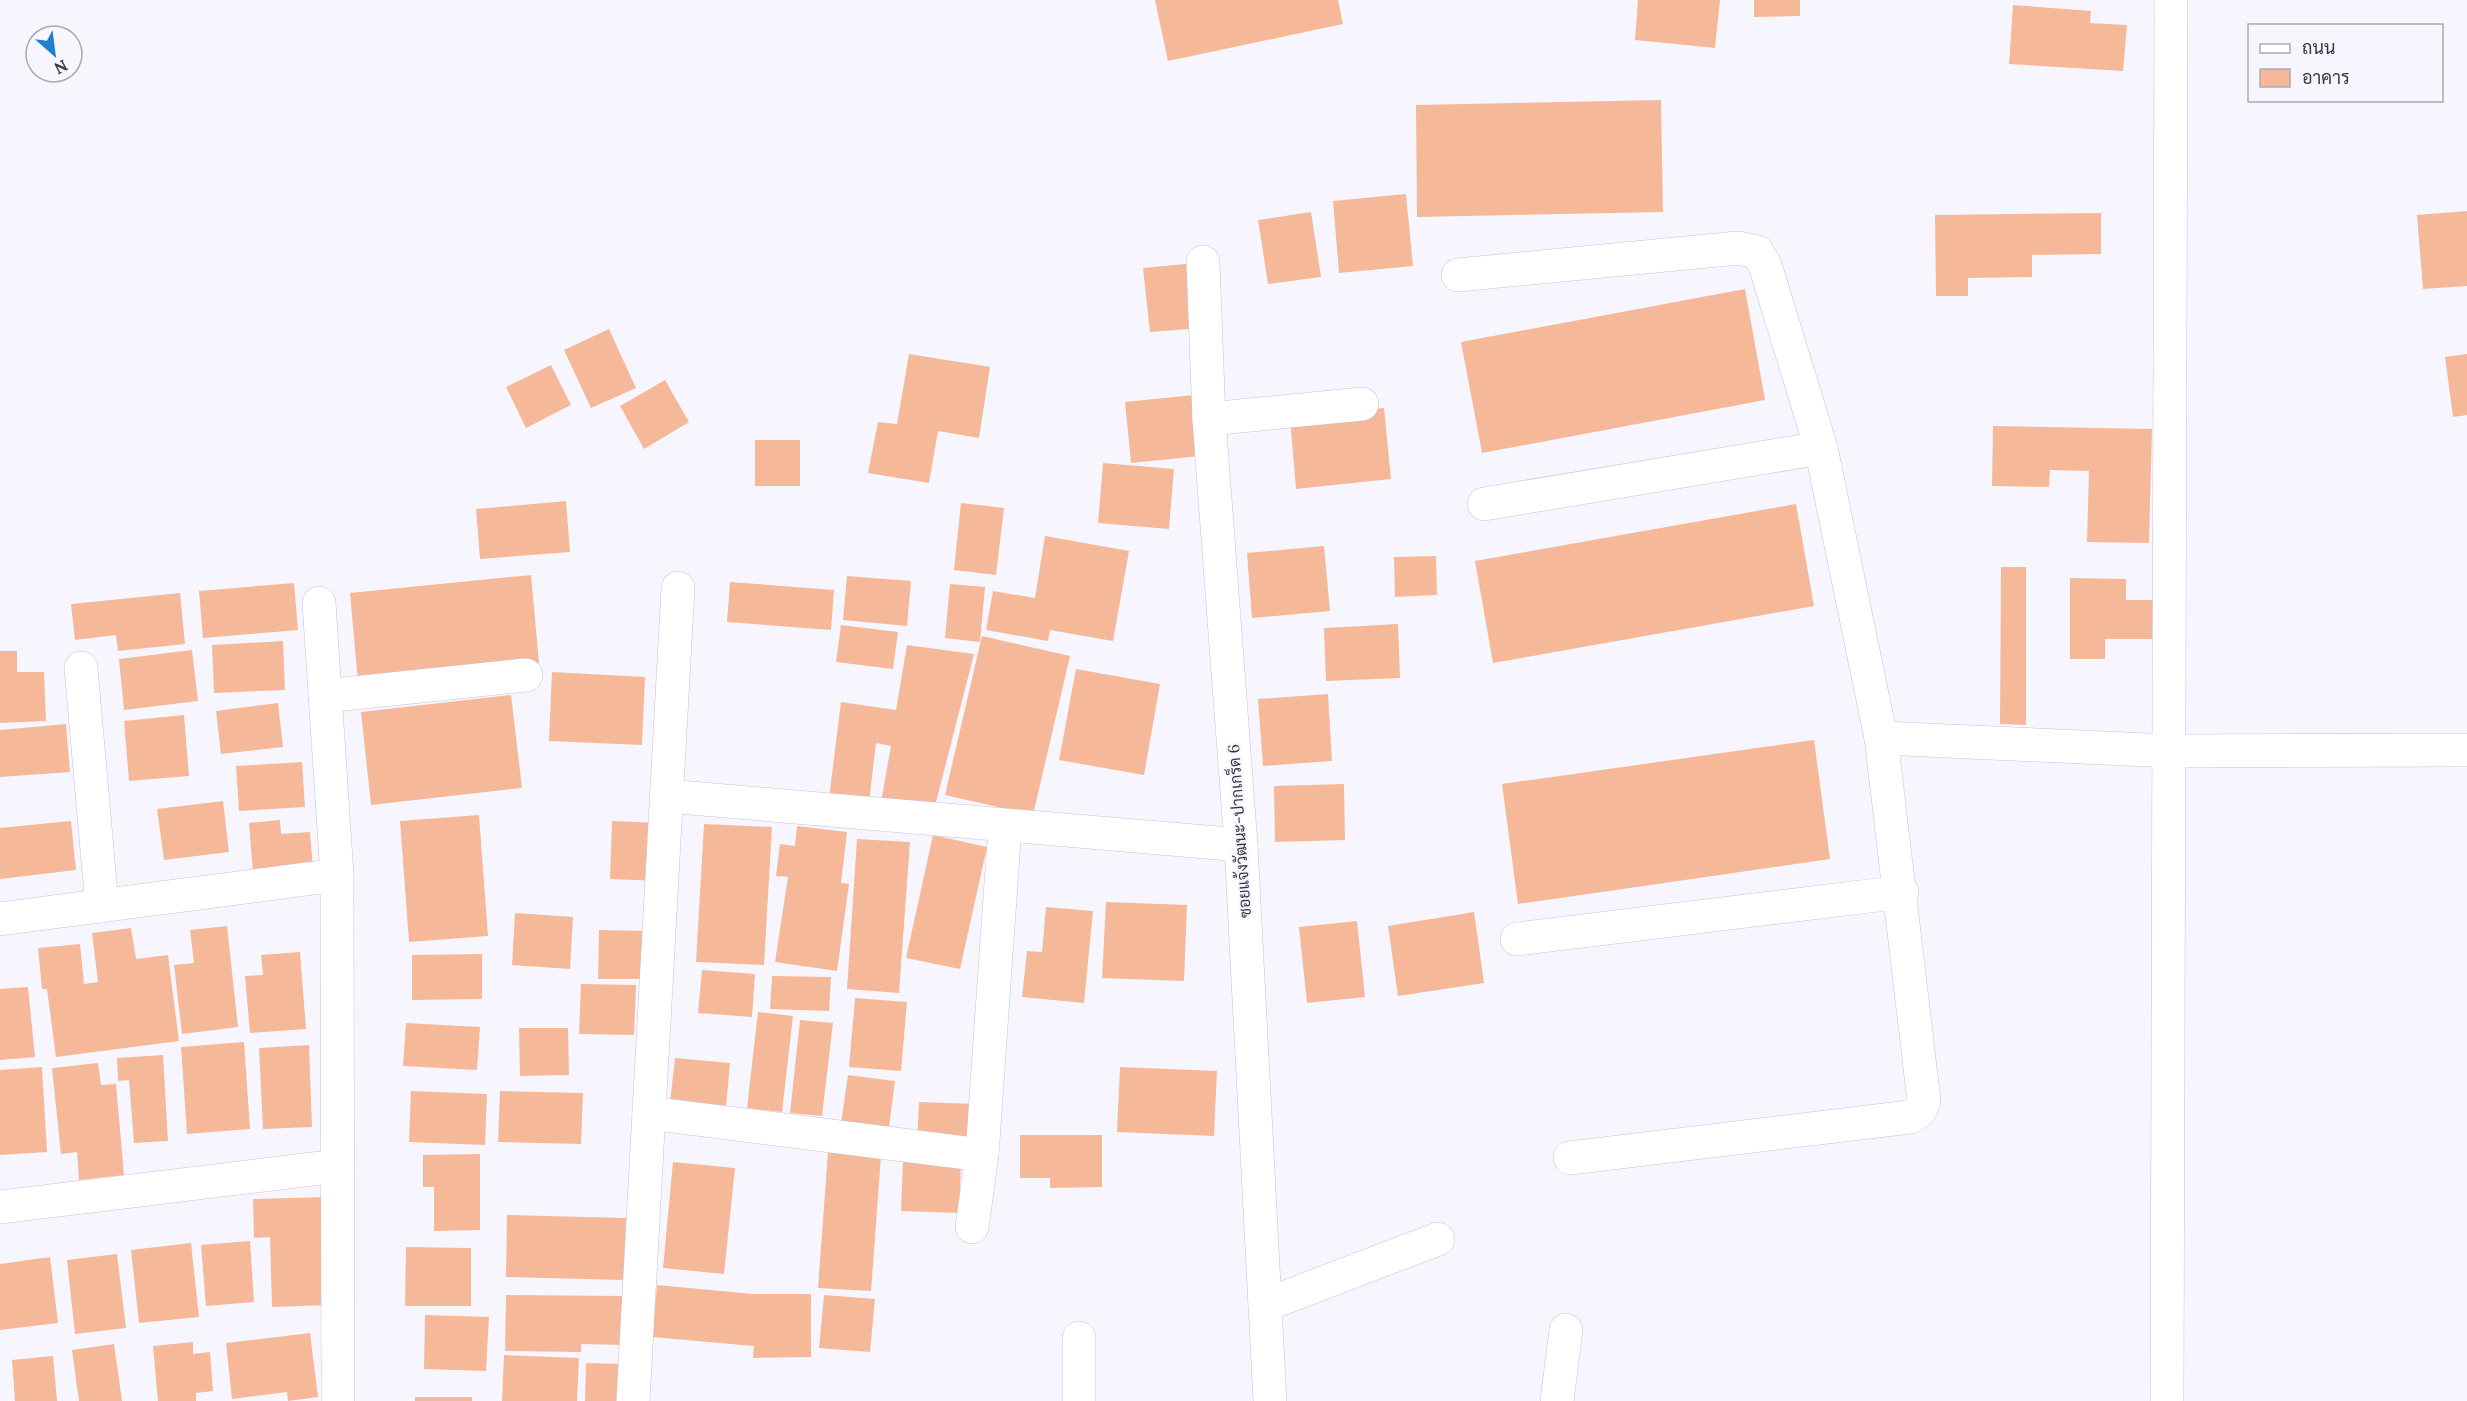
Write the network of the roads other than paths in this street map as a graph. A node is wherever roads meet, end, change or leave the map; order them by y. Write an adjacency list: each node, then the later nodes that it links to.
1 (2171, 0): 15 (street)
2 (1203, 262): 5 (street, ซอยแจ้งวัฒนะ-ปากเกร็ด 6)
3 (1458, 274): 6 (street)
4 (1362, 404): 5 (street)
5 (1209, 419): 18 (street, ซอยแจ้งวัฒนะ-ปากเกร็ด 6)
6 (1821, 448): 7 (street); 13 (street)
7 (1484, 504)
8 (678, 588): 16 (street)
9 (319, 603): 12 (street)
10 (81, 668): 21 (street)
11 (526, 675): 12 (street)
12 (325, 696): 19 (street)
13 (1881, 738): 15 (street); 20 (street)
14 (2467, 750): 15 (street)
15 (2171, 751): 39 (street)
16 (667, 796): 17 (street); 24 (street)
17 (1005, 826): 18 (street); 25 (street)
18 (1240, 845): 31 (street, ซอยแจ้งวัฒนะ-ปากเกร็ด 6)
19 (337, 875): 21 (street); 27 (street)
20 (1902, 892): 23 (street); 26 (street)
21 (102, 906): 22 (street)
22 (0, 919)
23 (1517, 939)
24 (649, 1113): 25 (street); 35 (street)
25 (982, 1155): 29 (street)
26 (1570, 1158)
27 (338, 1166): 28 (street); 34 (street)
28 (0, 1207)
29 (972, 1227)
30 (1438, 1239): 31 (street)
31 (1265, 1305): 37 (street, ซอยแจ้งวัฒนะ-ปากเกร็ด 6)
32 (1566, 1330): 38 (street)
33 (1079, 1338): 36 (street)
34 (338, 1401)
35 (633, 1401)
36 (1079, 1401)
37 (1270, 1401)
38 (1557, 1401)
39 (2168, 1401)

